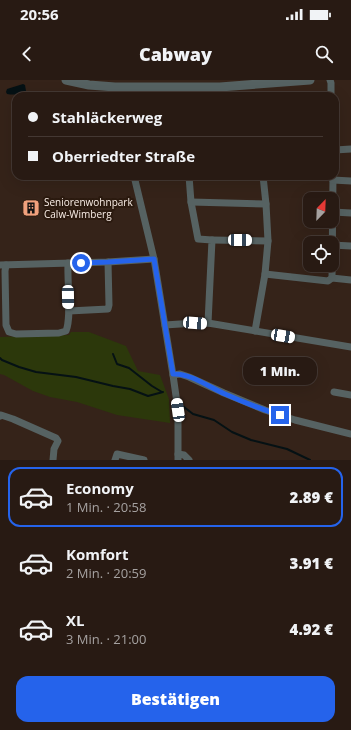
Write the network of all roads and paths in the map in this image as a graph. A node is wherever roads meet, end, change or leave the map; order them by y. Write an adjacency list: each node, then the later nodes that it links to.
1 (66, 80): 5 (street)
2 (310, 80): 4 (street)
3 (330, 80): 6 (street)
4 (220, 84): 5 (street)
5 (115, 92)
6 (331, 92)
7 (351, 149): 8 (street)
8 (339, 150)
9 (339, 179): 14 (street)
10 (135, 180): 24 (street)
11 (189, 180): 16 (street)
12 (263, 180): 17 (street)
13 (333, 180): 15 (street)
14 (351, 180)
15 (333, 192)
16 (191, 202): 17 (street); 20 (street)
17 (266, 204): 21 (street)
18 (339, 212): 19 (street)
19 (351, 213)
20 (212, 240): 21 (street); 33 (street)
21 (268, 241): 29 (street)
22 (339, 245): 23 (street)
23 (351, 246)
24 (154, 259): 25 (street); 34 (street)
25 (108, 262): 26 (street); 32 (street)
26 (68, 263): 27 (street); 32 (street)
27 (3, 265): 32 (street)
28 (332, 272): 30 (street)
29 (265, 274): 30 (street); 35 (street)
30 (332, 278): 31 (street)
31 (351, 280)
32 (69, 311)
33 (208, 324): 34 (street); 35 (street)
34 (165, 325): 37 (street)
35 (255, 331): 36 (street)
36 (351, 347)
37 (173, 374): 41 (street); 42 (street)
38 (334, 392): 39 (street)
39 (351, 395)
40 (0, 416): 43 (street)
41 (351, 434)
42 (178, 457): 46 (street)
43 (53, 460)
44 (115, 460): 45 (street)
45 (144, 460)
46 (189, 460)

